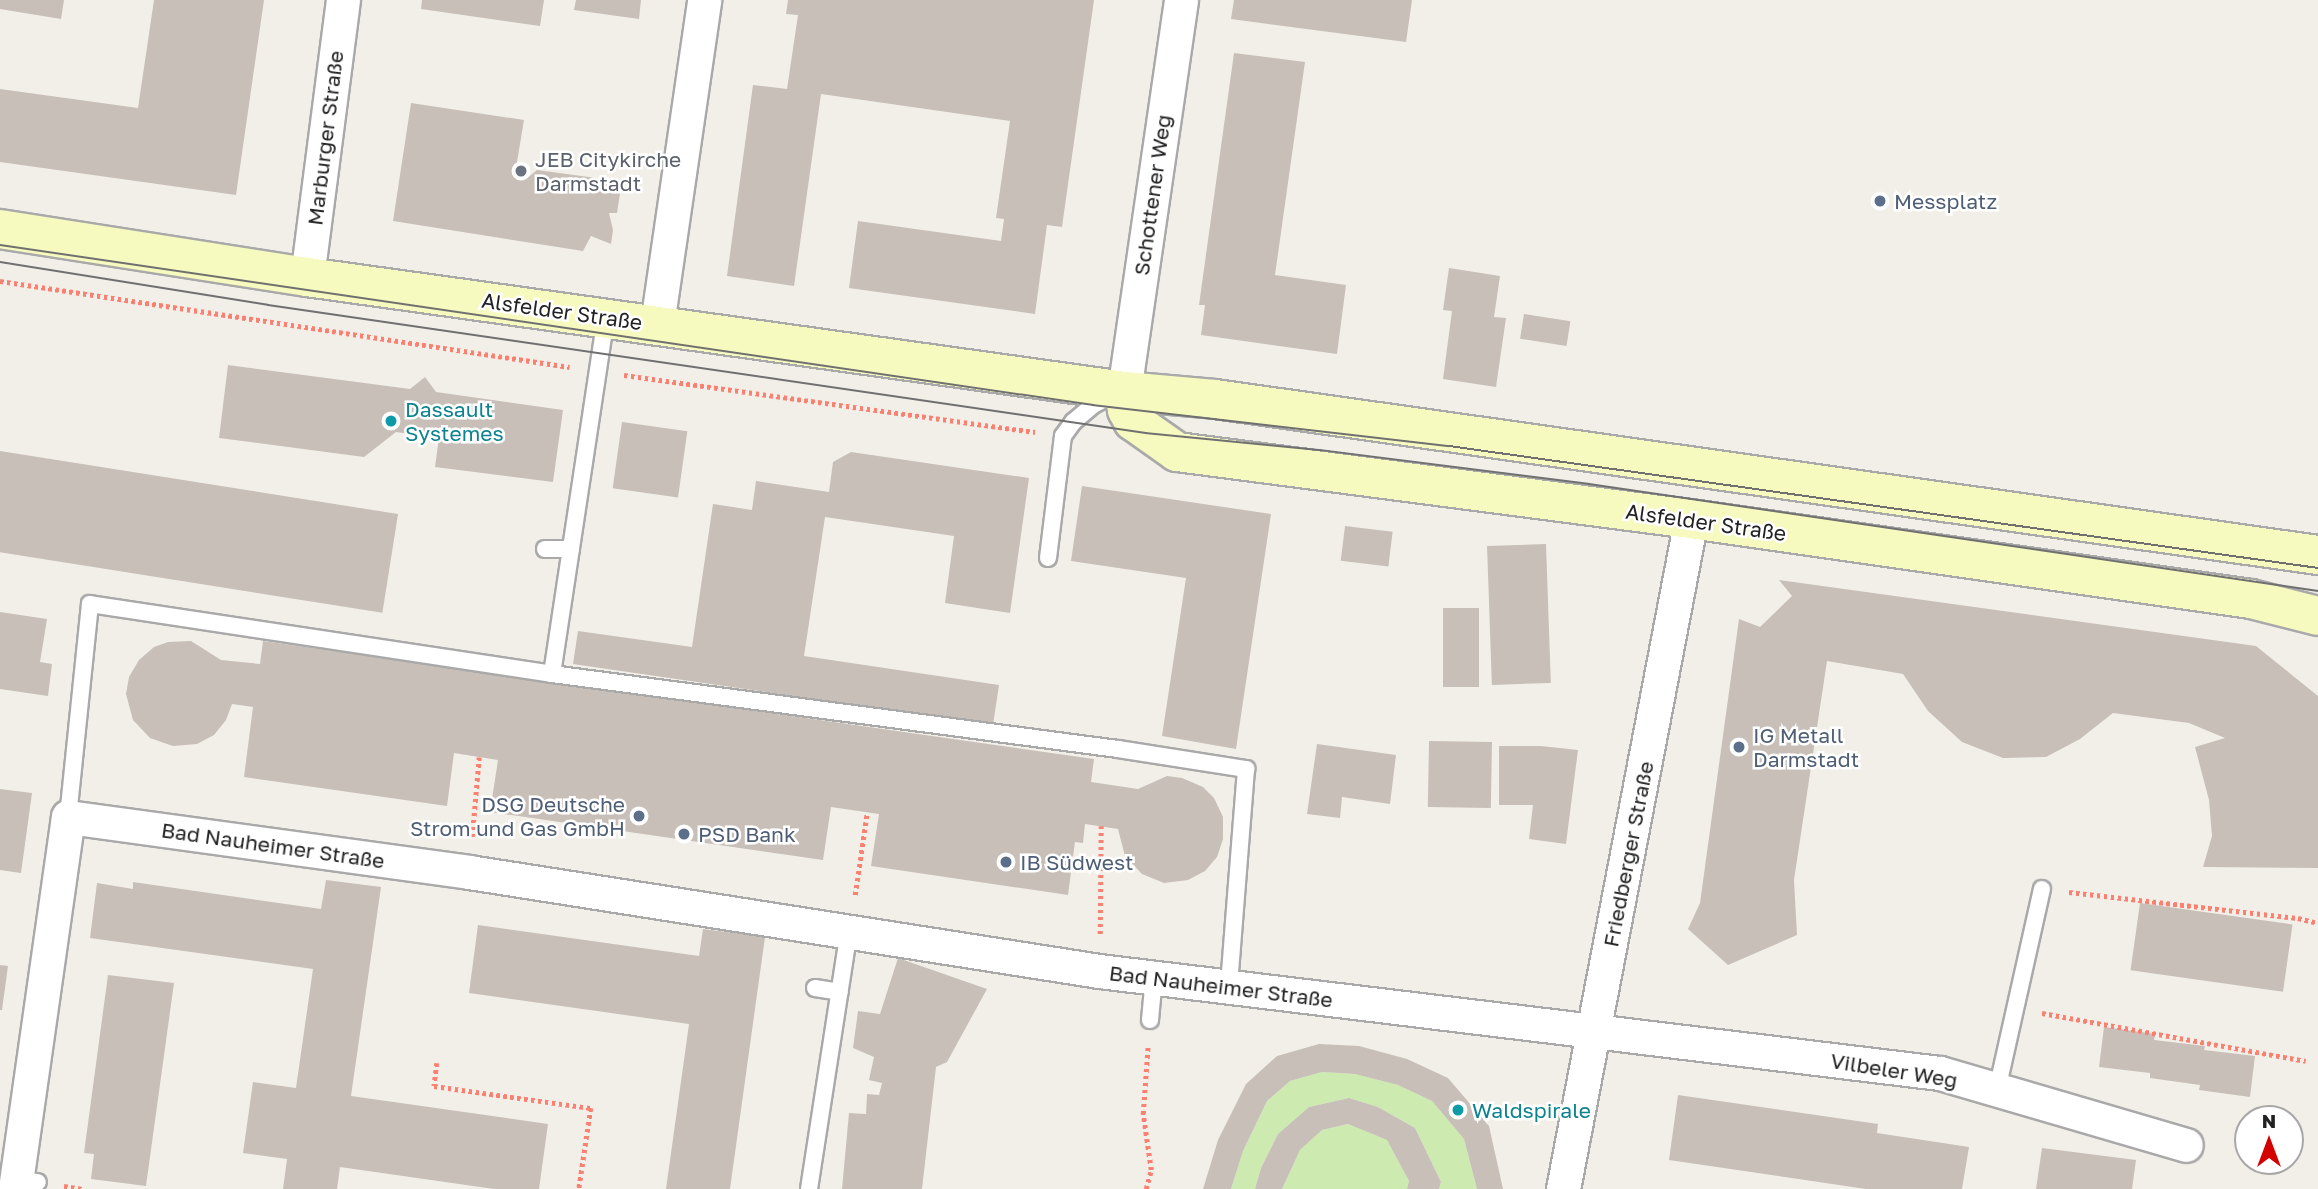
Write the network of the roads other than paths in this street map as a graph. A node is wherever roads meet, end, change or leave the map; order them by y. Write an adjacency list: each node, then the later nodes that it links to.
1 (343, 0): 5 (street, Marburger Straße)
2 (704, 0): 7 (street)
3 (1181, 0): 8 (street, Schottener Weg)
4 (0, 229): 5 (street, Alsfelder Straße)
5 (307, 277): 6 (street, Alsfelder Straße)
6 (606, 317): 7 (street, Alsfelder Straße); 11 (lane)
7 (657, 324): 8 (street, Alsfelder Straße)
8 (1124, 391): 9 (street, Alsfelder Straße); 12 (street, Alsfelder Straße); 13 (lane)
9 (1691, 519): 14 (street, Alsfelder Straße); 24 (street, Friedberger Straße)
10 (545, 549): 11 (lane)
11 (571, 549): 15 (lane)
12 (2318, 555)
13 (1048, 558)
14 (2318, 616)
15 (552, 674): 16 (lane); 20 (lane)
16 (68, 817): 18 (street, Bad Nauheimer Straße); 27 (street)
17 (2042, 889): 25 (lane)
18 (849, 931): 19 (street, Bad Nauheimer Straße); 22 (lane)
19 (1154, 977): 20 (street, Bad Nauheimer Straße); 23 (lane)
20 (1229, 986): 24 (street, Bad Nauheimer Straße)
21 (815, 988): 22 (lane)
22 (840, 992): 28 (lane)
23 (1150, 1020)
24 (1595, 1030): 25 (street, Vilbeler Weg); 29 (street, Friedberger Straße)
25 (1997, 1090): 26 (street, Vilbeler Weg)
26 (2186, 1145)
27 (23, 1184)
28 (809, 1189)
29 (1563, 1189)

